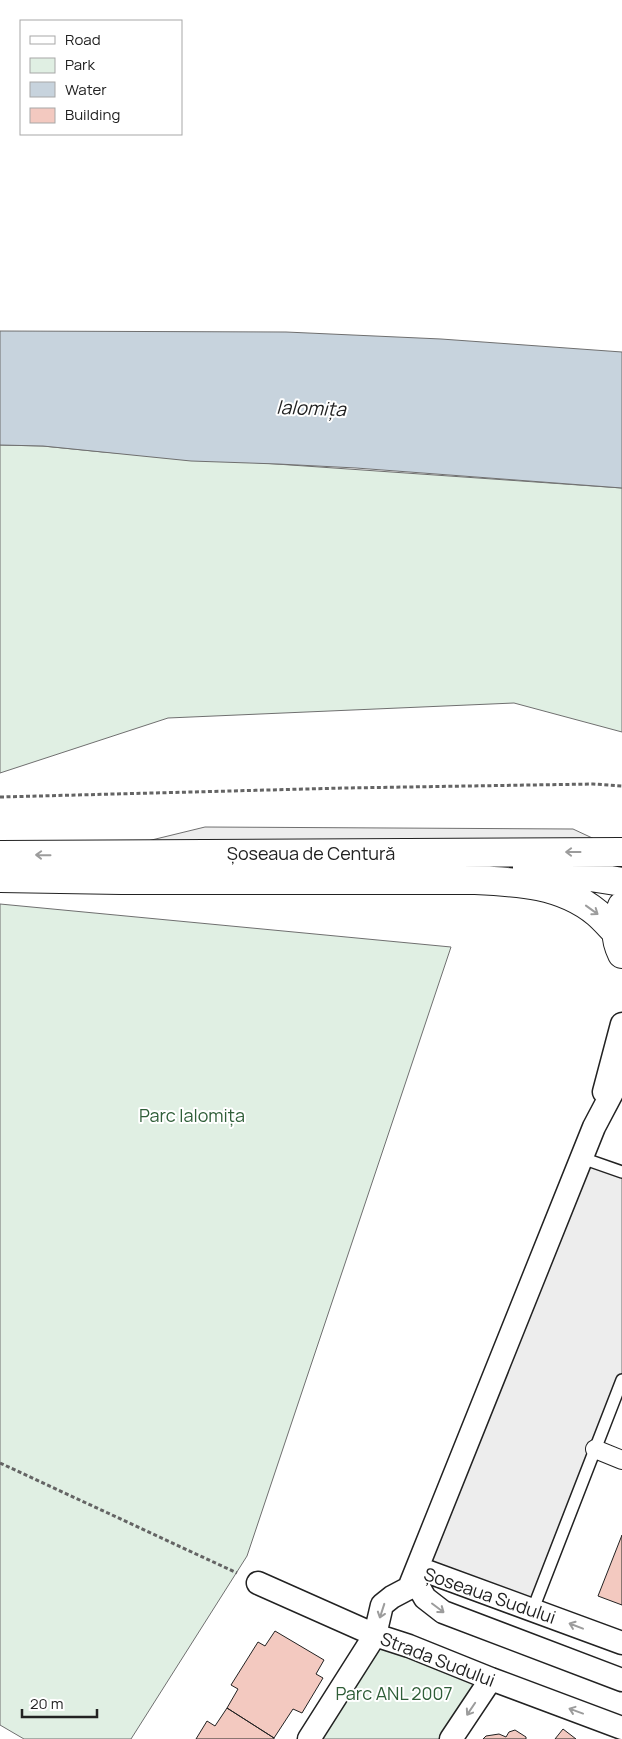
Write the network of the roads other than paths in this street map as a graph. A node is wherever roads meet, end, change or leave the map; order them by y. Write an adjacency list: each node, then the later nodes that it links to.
1 (622, 852): 3 (highway, Șoseaua de Centură, one-way to 3)
2 (0, 854): 3 (highway, Șoseaua de Centură, one-way to 2)
3 (73, 855): 5 (highway)
4 (0, 878): 7 (highway, one-way to 7)
5 (622, 882)
6 (622, 906): 7 (highway)
7 (619, 943)
8 (622, 1024): 10 (street)
9 (622, 1074): 10 (street)
10 (594, 1127): 11 (street)
11 (582, 1158): 12 (lane); 16 (street)
12 (622, 1172)
13 (622, 1380): 14 (lane)
14 (595, 1449): 15 (street); 18 (lane)
15 (622, 1460)
16 (418, 1568): 18 (street, Șoseaua Sudului); 19 (street, one-way to 19); 22 (street, Șoseaua Sudului, one-way to 22)
17 (258, 1583): 19 (street, Strada Sudului)
18 (533, 1609): 20 (street, Șoseaua Sudului, one-way to 18)
19 (376, 1636): 21 (street, Strada Sudului); 24 (street)
20 (622, 1643)
21 (491, 1679): 23 (street, Strada Sudului, one-way to 21); 25 (street, one-way to 25)
22 (622, 1680)
23 (622, 1728)
24 (309, 1739)
25 (451, 1739)

